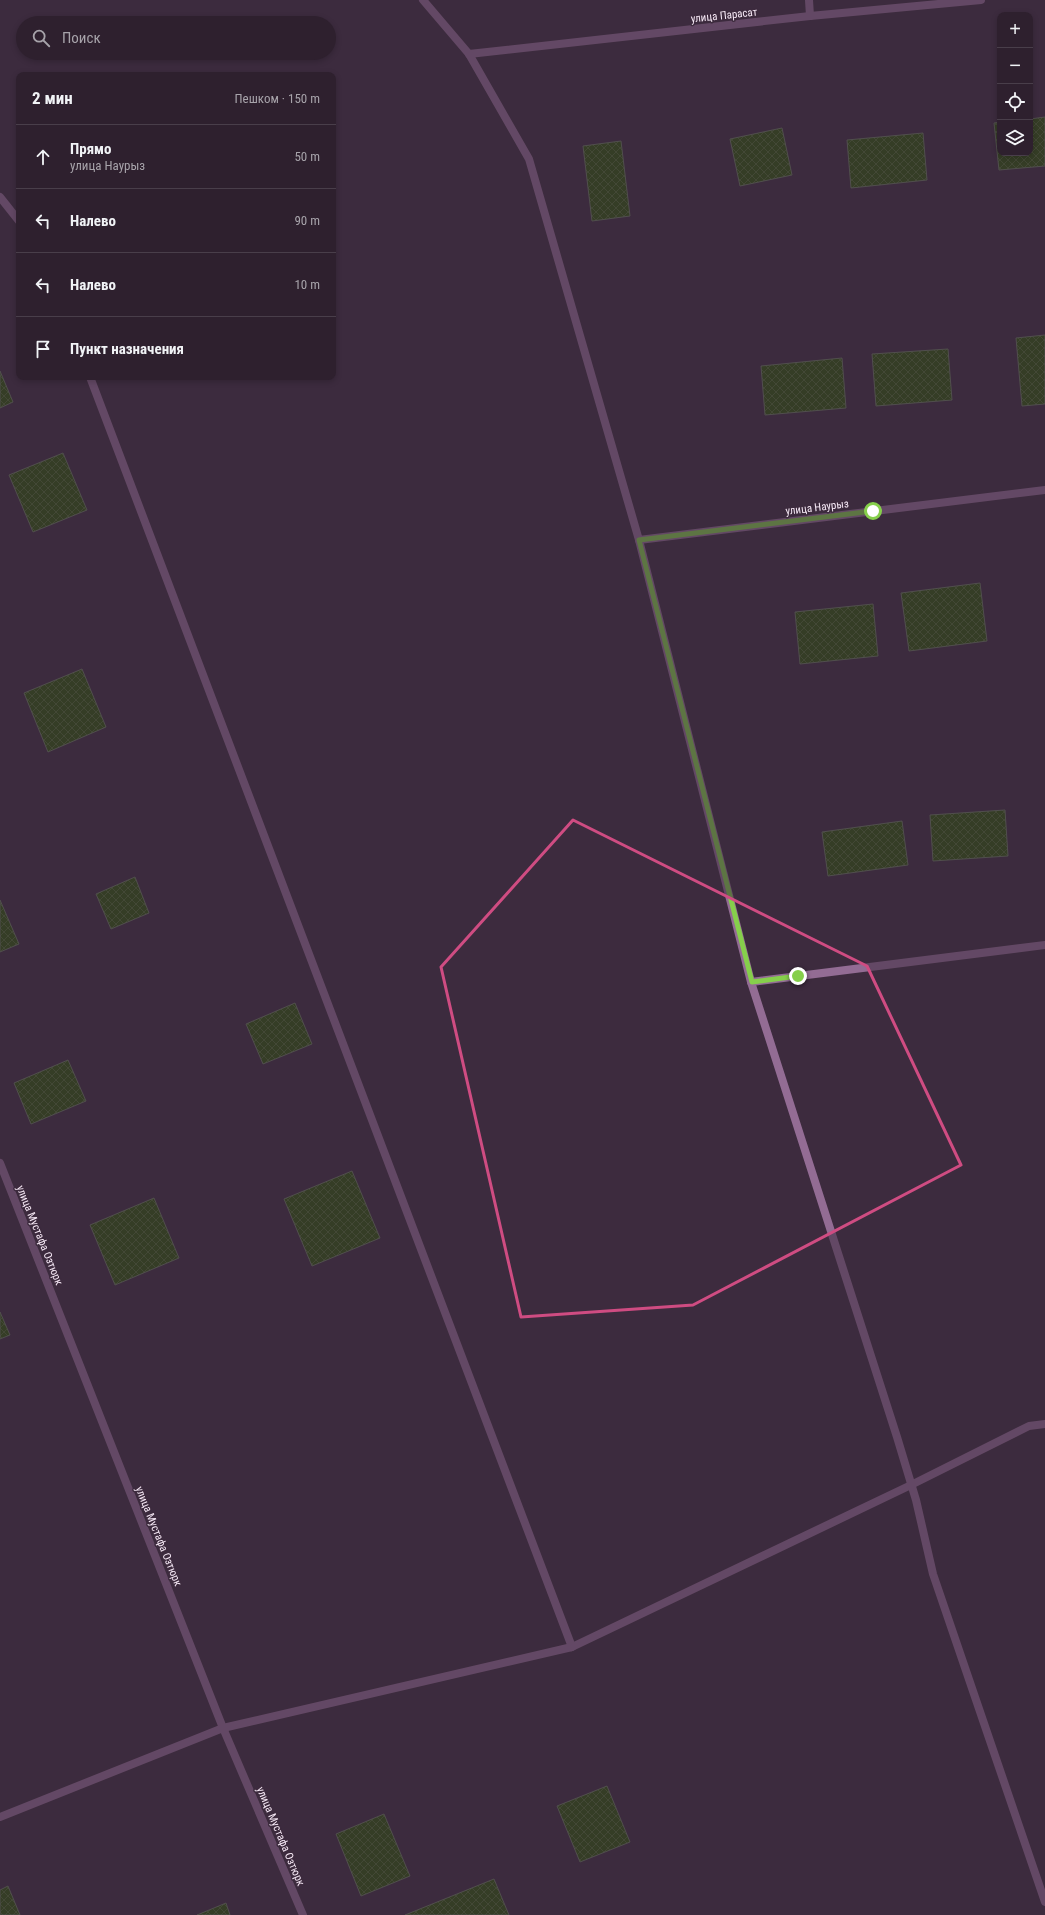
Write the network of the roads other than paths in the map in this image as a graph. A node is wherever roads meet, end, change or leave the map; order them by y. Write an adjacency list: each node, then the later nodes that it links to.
1 (423, 0): 5 (street)
2 (809, 0): 4 (street)
3 (981, 0): 4 (street, улица Парасат)
4 (810, 16): 5 (street, улица Парасат)
5 (469, 54): 10 (street)
6 (0, 197): 7 (street)
7 (16, 217)
8 (91, 380): 16 (street)
9 (1045, 490): 10 (street, улица Наурыз)
10 (639, 540): 12 (street)
11 (1045, 945): 12 (street)
12 (752, 982): 15 (street)
13 (0, 1163): 17 (street, улица Мустафа Озтюрк)
14 (1045, 1424): 15 (street)
15 (911, 1485): 16 (street); 19 (street)
16 (572, 1647): 17 (street)
17 (223, 1728): 18 (street); 20 (street, улица Мустафа Озтюрк)
18 (0, 1817)
19 (1044, 1900)
20 (303, 1915)

